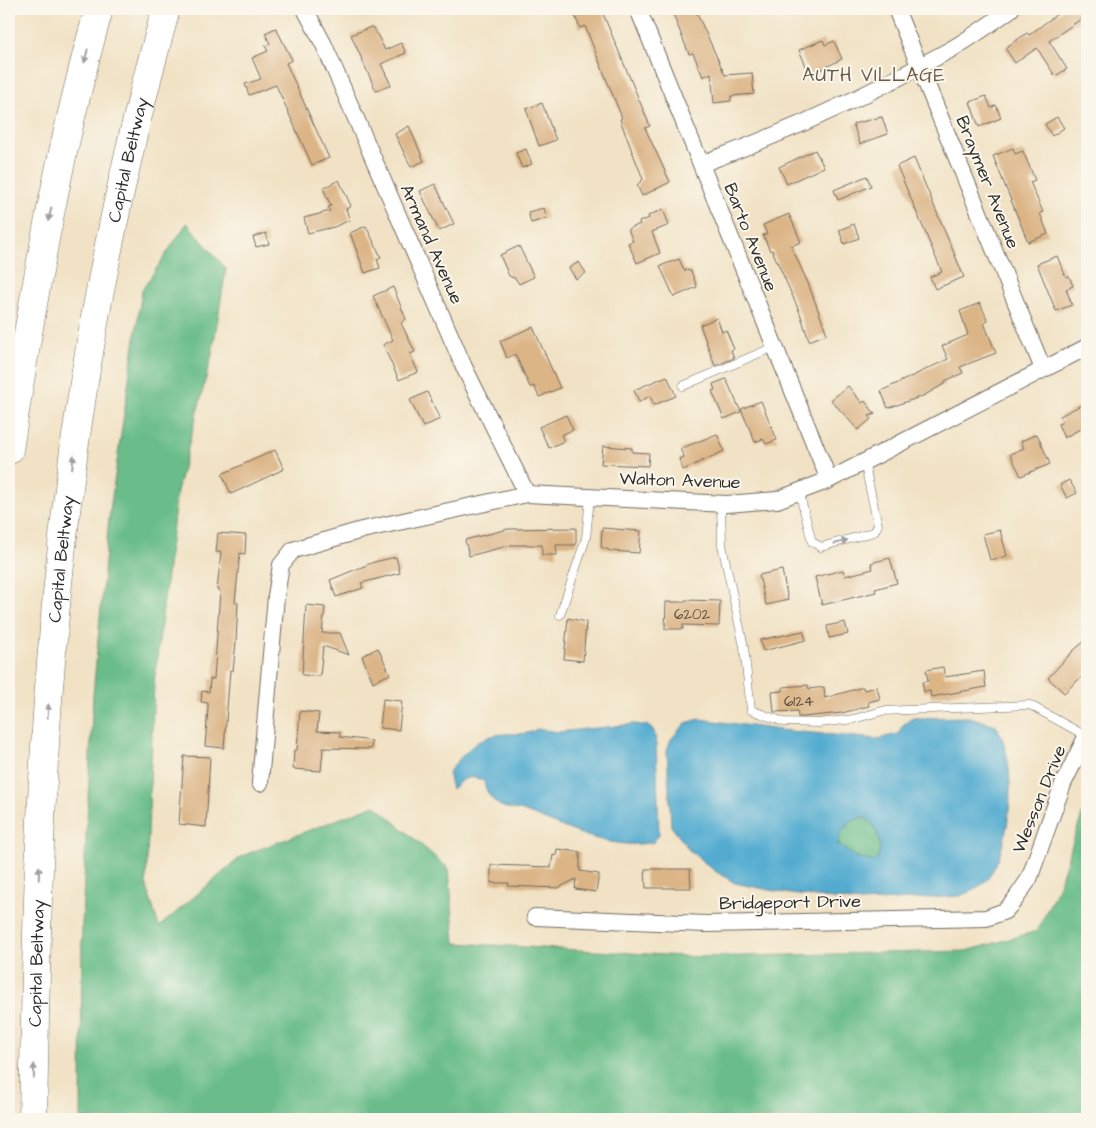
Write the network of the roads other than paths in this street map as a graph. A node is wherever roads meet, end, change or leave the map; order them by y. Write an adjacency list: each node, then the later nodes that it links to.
1 (99, 9): 13 (highway, one-way to 13)
2 (166, 9): 25 (highway, Capital Beltway, one-way to 2)
3 (305, 9): 17 (street, Armand Avenue)
4 (638, 9): 8 (street, Barto Avenue)
5 (896, 9): 7 (street, Braymer Avenue)
6 (1012, 9): 7 (street)
7 (919, 65): 8 (street); 11 (street, Braymer Avenue)
8 (701, 164): 10 (street, Barto Avenue)
9 (1087, 347): 11 (street, Walton Avenue)
10 (774, 348): 12 (lane); 15 (street, Barto Avenue)
11 (1043, 369): 14 (street, Walton Avenue)
12 (683, 386)
13 (9, 450)
14 (864, 462): 15 (street, Walton Avenue); 16 (lane, one-way to 14)
15 (828, 480): 16 (street, Walton Avenue)
16 (799, 491): 19 (street, Walton Avenue)
17 (527, 494): 18 (street, Walton Avenue); 22 (street, Walton Avenue)
18 (590, 497): 19 (street, Walton Avenue); 20 (lane)
19 (721, 504): 21 (lane)
20 (560, 615)
21 (1087, 736): 23 (street, Wesson Drive)
22 (260, 783)
23 (1029, 879): 24 (street, Bridgeport Drive)
24 (534, 918)
25 (33, 1119)

